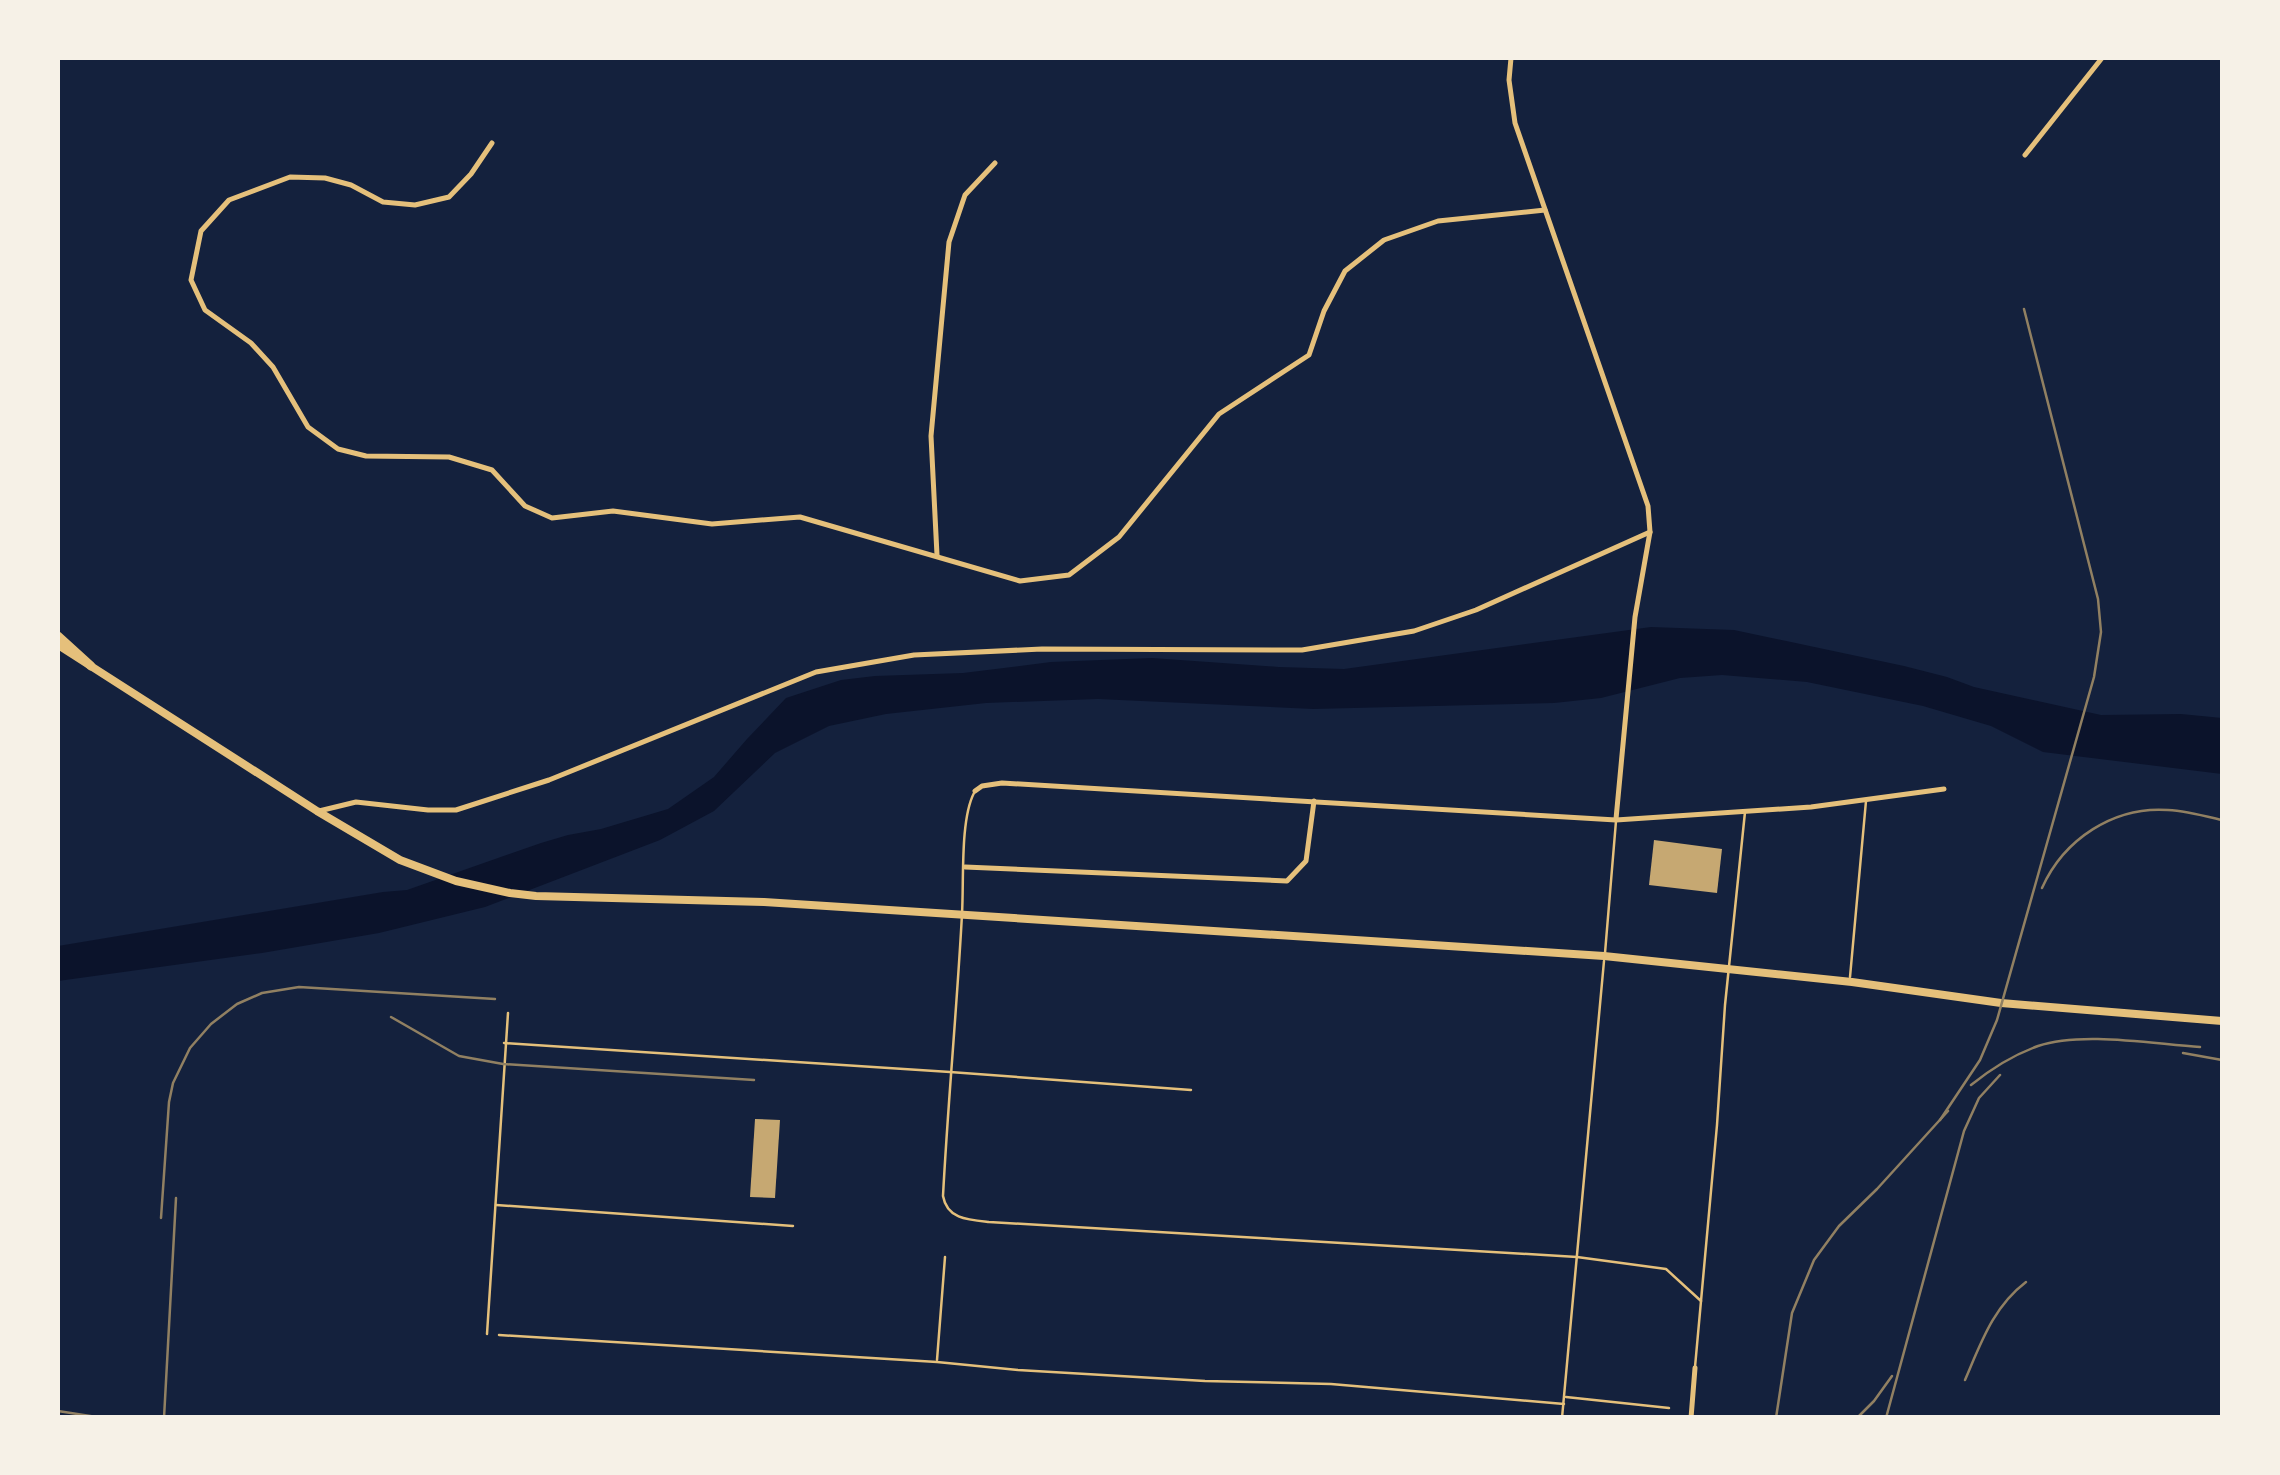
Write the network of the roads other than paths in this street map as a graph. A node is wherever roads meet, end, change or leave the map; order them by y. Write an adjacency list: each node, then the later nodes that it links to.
1 (1511, 58): 6 (street)
2 (2102, 58): 4 (street)
3 (492, 143): 8 (street)
4 (2025, 155)
5 (995, 163): 8 (street)
6 (1545, 210): 7 (street); 8 (street)
7 (1650, 532): 16 (street); 18 (street)
8 (937, 556)
9 (58, 636): 11 (highway)
10 (58, 645): 11 (main road)
11 (91, 666): 16 (main road)
12 (1944, 789): 14 (street)
13 (975, 791): 15 (street); 19 (lane)
14 (1866, 800): 17 (street); 23 (lane)
15 (1314, 801): 18 (street); 19 (street)
16 (316, 812): 20 (main road)
17 (1745, 812): 18 (street); 22 (lane)
18 (1616, 820): 21 (lane)
19 (964, 867): 20 (lane)
20 (962, 915): 21 (main road); 27 (lane)
21 (1604, 956): 22 (main road); 32 (lane)
22 (1730, 970): 23 (main road); 33 (lane)
23 (1849, 982): 25 (main road)
24 (508, 1013): 26 (lane)
25 (2222, 1021)
26 (504, 1043): 27 (lane); 29 (lane)
27 (950, 1072): 28 (lane); 32 (lane)
28 (1191, 1090)
29 (496, 1205): 30 (lane); 34 (lane)
30 (793, 1226)
31 (946, 1257): 36 (lane)
32 (1577, 1257): 33 (lane); 38 (lane)
33 (1701, 1301): 37 (lane)
34 (487, 1334)
35 (499, 1335): 36 (lane)
36 (937, 1362): 39 (lane)
37 (1695, 1368): 42 (street)
38 (1564, 1397): 39 (lane); 40 (lane)
39 (1564, 1404): 41 (lane)
40 (1669, 1408)
41 (1562, 1418)
42 (1691, 1418)

